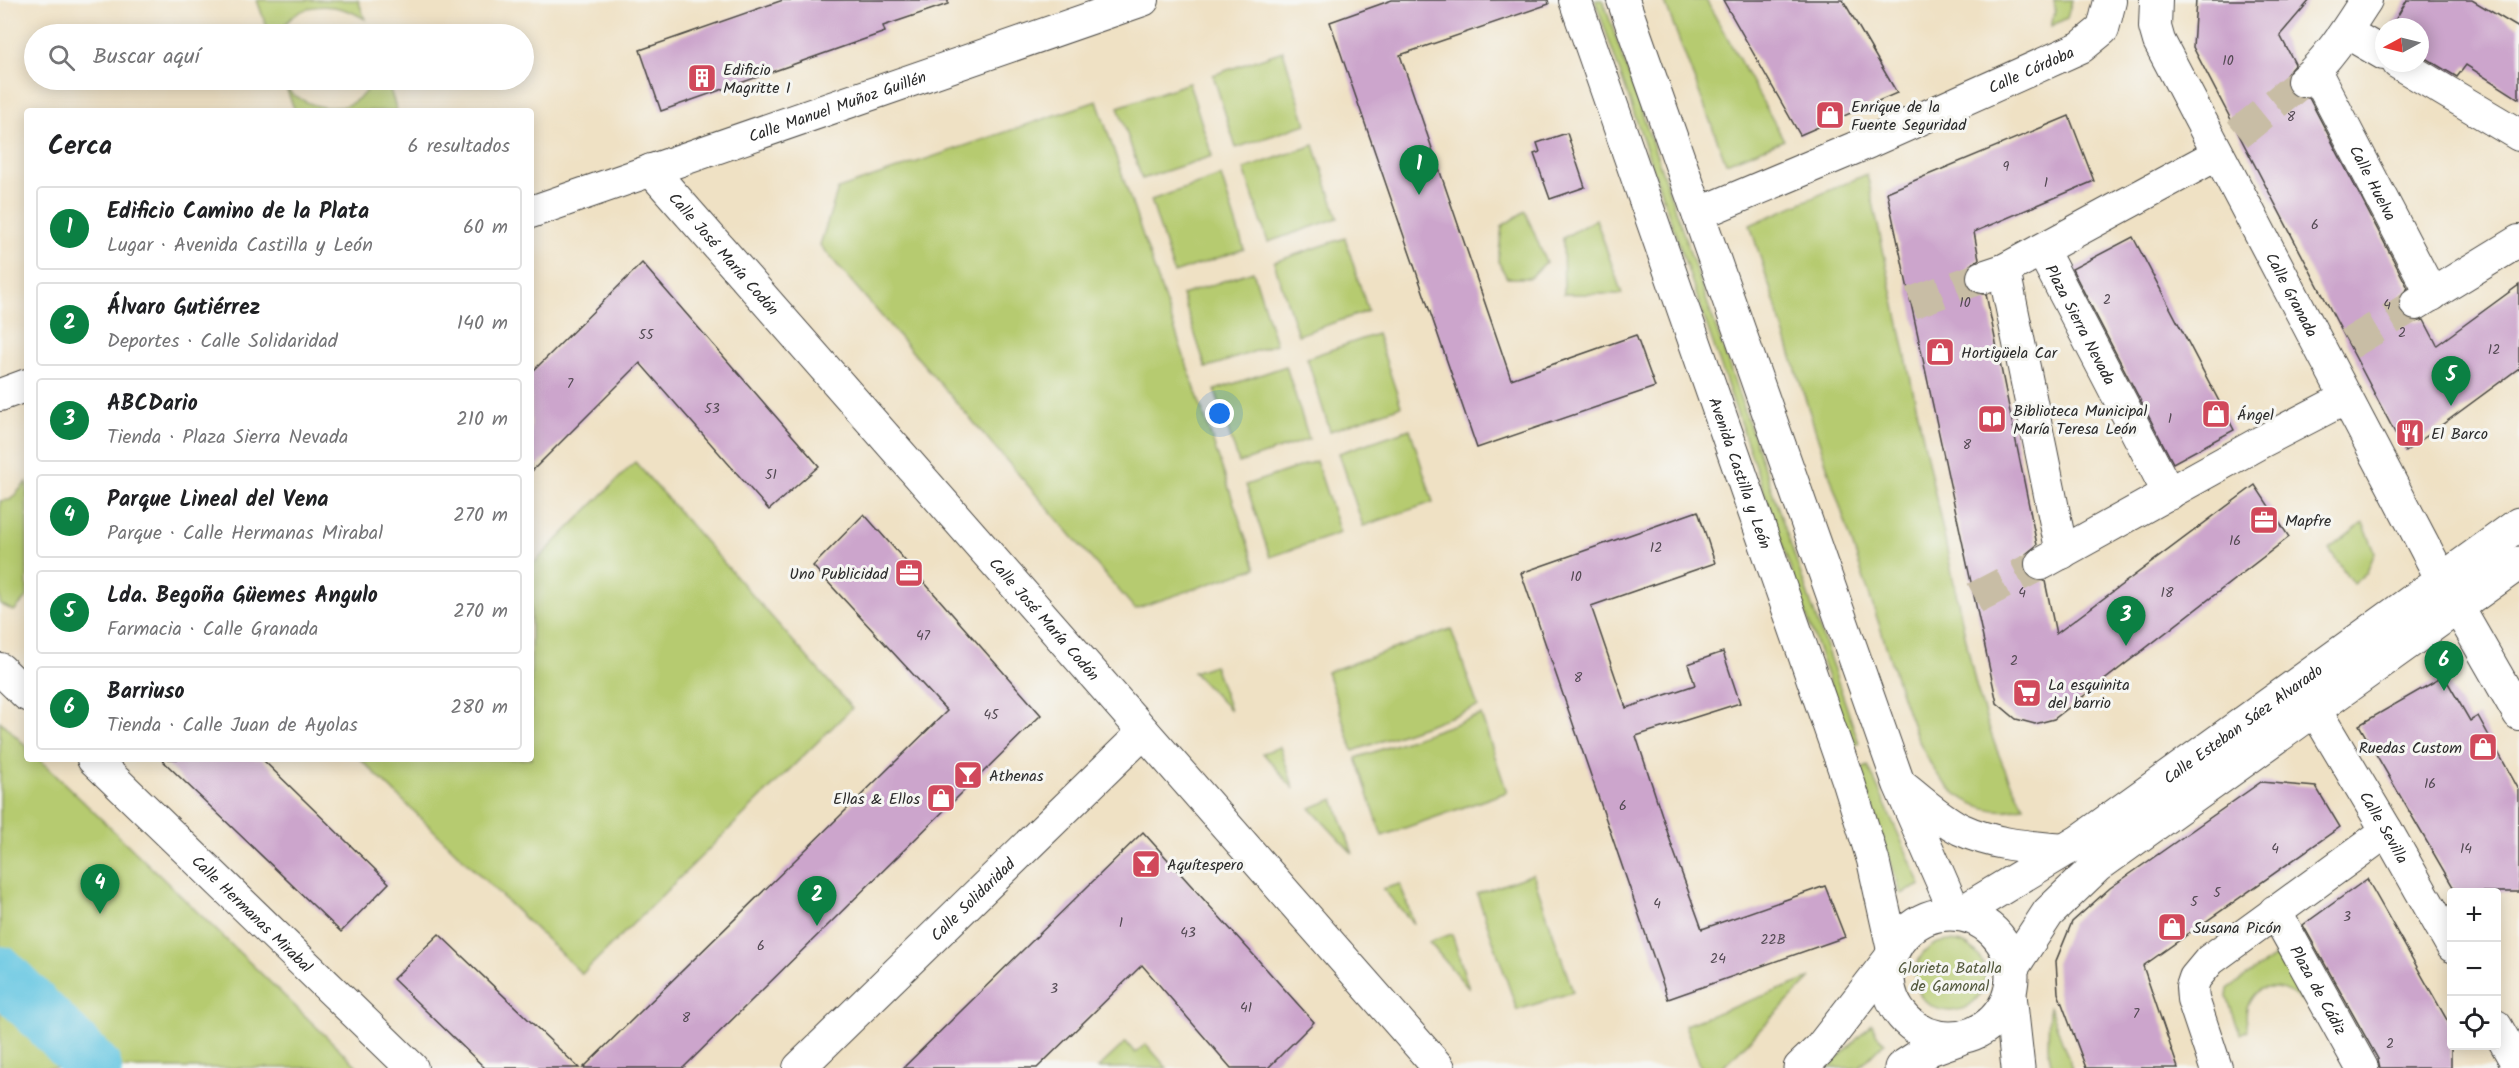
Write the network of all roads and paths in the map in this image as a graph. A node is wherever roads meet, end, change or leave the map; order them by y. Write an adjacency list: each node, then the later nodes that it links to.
1 (1143, 0): 12 (street, Calle Manuel Muñoz Guillén)
2 (1575, 0): 37 (street, Avenida Castilla y León)
3 (1623, 0): 14 (street)
4 (2366, 0): 7 (street, Calle Huelva)
5 (2110, 1): 6 (street); 14 (street, Calle Córdoba)
6 (2155, 4): 11 (street, Calle Granada)
7 (2346, 32): 8 (street); 15 (street, Calle Huelva)
8 (2375, 49)
9 (2413, 72): 10 (street)
10 (2519, 135)
11 (2224, 146): 16 (street, Plaza Sierra Nevada); 19 (street, Calle Granada)
12 (651, 170): 13 (street, Calle Manuel Muñoz Guillén); 29 (street, Calle José María Codón)
13 (534, 211)
14 (1698, 214): 31 (street)
15 (2519, 242)
16 (2042, 250): 20 (street, Plaza Sierra Nevada); 20 (street, Plaza Sierra Nevada)
17 (24, 386): 18 (street)
18 (0, 395)
19 (2346, 398): 20 (street, Plaza Sierra Nevada); 23 (street, Calle Granada)
20 (2169, 494)
21 (2519, 524): 23 (main road, Calle Esteban Sáez Alvarado)
22 (2519, 563): 24 (main road, Calle Esteban Sáez Alvarado)
23 (2441, 578): 24 (street, Calle Granada); 33 (main road, Calle Esteban Sáez Alvarado)
24 (2457, 607): 27 (main road, Calle Esteban Sáez Alvarado); 28 (street, Calle Granada)
25 (0, 669): 26 (street)
26 (24, 692)
27 (2315, 710): 32 (street, Calle Sevilla); 38 (main road, Calle Esteban Sáez Alvarado)
28 (2519, 714)
29 (1144, 732): 43 (street, Calle Solidaridad); 44 (street, Calle José María Codón)
30 (96, 762): 42 (street, Calle Hermanas Mirabal)
31 (1899, 784): 33 (street); 35 (street)
32 (2387, 831): 34 (street); 36 (street, Calle Sevilla)
33 (2066, 849): 35 (main road, Calle Esteban Sáez Alvarado)
34 (2275, 911): 48 (street); 49 (street, Plaza de Cádiz)
35 (1958, 914): 37 (main road); 38 (main road)
36 (2449, 942)
37 (1891, 955): 40 (main road); 45 (main road)
38 (2011, 982): 40 (main road); 47 (main road)
39 (2501, 1035): 41 (street)
40 (1936, 1045): 46 (main road)
41 (2519, 1067)
42 (412, 1068)
43 (799, 1068)
44 (1439, 1068)
45 (1800, 1068)
46 (1900, 1068)
47 (2018, 1068)
48 (2216, 1068)
49 (2362, 1068)

